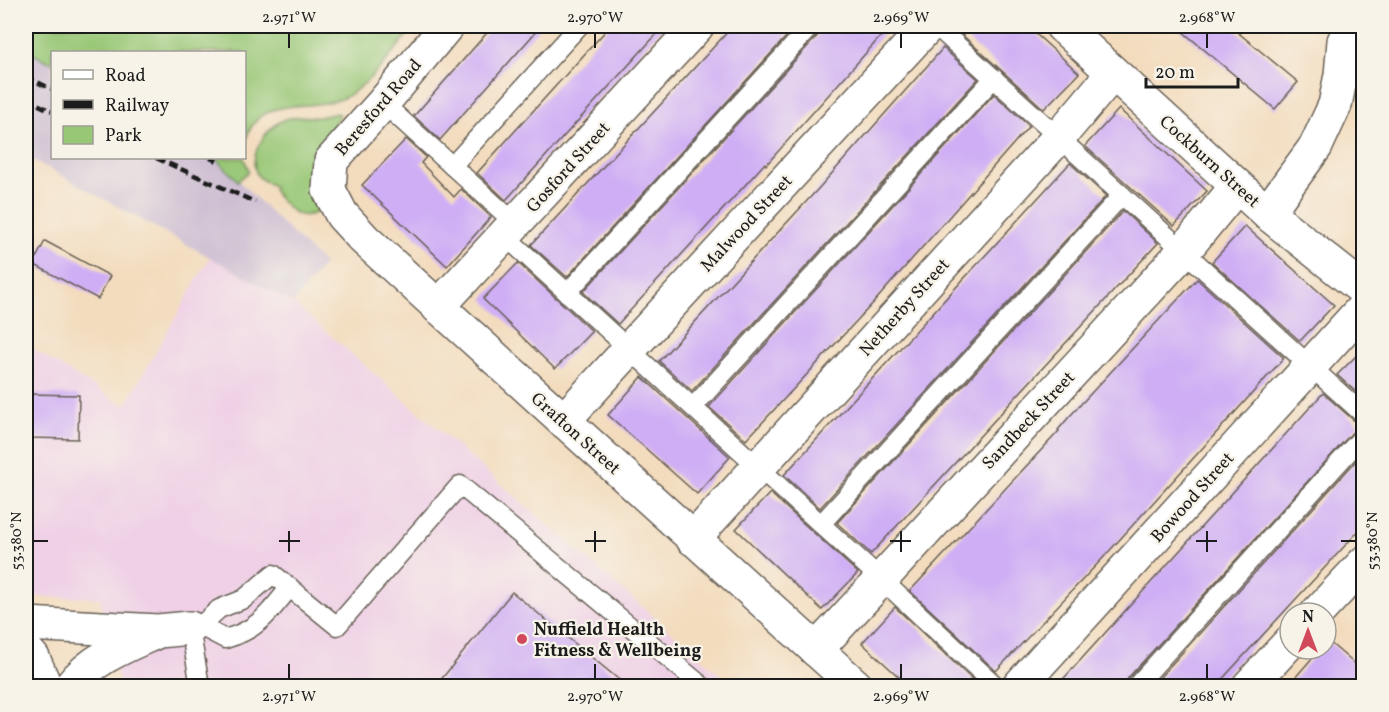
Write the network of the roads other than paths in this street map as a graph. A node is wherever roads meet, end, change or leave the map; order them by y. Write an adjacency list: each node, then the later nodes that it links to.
1 (447, 26): 12 (street, Beresford Road)
2 (579, 26): 15 (lane)
3 (698, 26): 19 (street, Gosford Street)
4 (811, 26): 22 (lane)
5 (928, 26): 25 (street, Malwood Street)
6 (936, 26): 10 (lane)
7 (1062, 26): 9 (street, Cockburn Street)
8 (1353, 26): 11 (street)
9 (1113, 73): 13 (street, Netherby Street); 16 (street, Cockburn Street)
10 (994, 78): 13 (lane); 27 (lane)
11 (1352, 81): 18 (street)
12 (383, 103): 14 (street, Beresford Road); 15 (lane)
13 (1059, 137): 17 (lane); 31 (street, Netherby Street)
14 (331, 161): 23 (street, Grafton Street)
15 (452, 166): 19 (lane)
16 (1237, 186): 18 (street, Cockburn Street); 20 (street, Sandbeck Street)
17 (1122, 195): 20 (lane); 32 (lane)
18 (1267, 213): 21 (street, Cockburn Street)
19 (510, 230): 22 (lane); 23 (street, Gosford Street)
20 (1183, 252): 26 (lane); 35 (street, Sandbeck Street)
21 (1364, 290)
22 (567, 293): 25 (lane)
23 (438, 307): 29 (street, Grafton Street)
24 (1364, 307): 26 (street, Bowood Street)
25 (629, 350): 27 (lane); 29 (street, Malwood Street)
26 (1309, 367): 28 (lane); 50 (street, Bowood Street)
27 (693, 407): 31 (lane)
28 (1364, 415)
29 (563, 421): 33 (street, Grafton Street)
30 (1364, 435): 51 (lane)
31 (759, 467): 32 (lane); 33 (street, Netherby Street)
32 (821, 524): 35 (lane)
33 (693, 539): 42 (street, Grafton Street)
34 (1364, 563): 37 (street)
35 (881, 579): 42 (street, Sandbeck Street); 49 (lane)
36 (290, 587): 39 (lane); 39 (lane); 47 (lane)
37 (1328, 601)
38 (26, 624): 40 (street)
39 (195, 627): 40 (street); 46 (lane)
40 (158, 631): 45 (street)
41 (26, 650): 44 (street)
42 (816, 650): 48 (street, Grafton Street)
43 (1278, 655): 52 (street)
44 (45, 687)
45 (71, 687)
46 (200, 687)
47 (702, 687)
48 (856, 687)
49 (996, 687)
50 (1019, 687)
51 (1136, 687)
52 (1249, 687)

